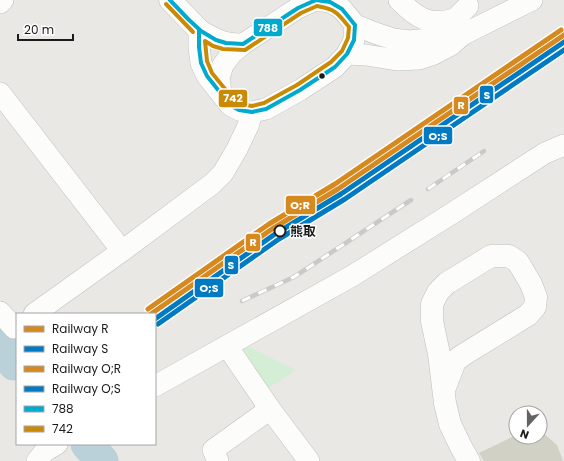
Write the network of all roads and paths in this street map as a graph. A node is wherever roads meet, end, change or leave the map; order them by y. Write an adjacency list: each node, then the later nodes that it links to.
1 (3, 0): 4 (street)
2 (170, 0): 8 (street)
3 (532, 0): 6 (street)
4 (0, 3)
5 (404, 4): 6 (street); 9 (street)
6 (464, 15): 9 (street); 11 (street)
7 (355, 25): 9 (street); 10 (street); 11 (street)
8 (199, 30): 10 (street); 13 (street)
9 (394, 39)
10 (243, 44): 13 (street)
11 (347, 54): 14 (street)
12 (0, 93): 16 (street)
13 (221, 93): 14 (street)
14 (252, 112): 16 (street)
15 (564, 145): 20 (street)
16 (122, 251): 18 (street)
17 (0, 312): 19 (street)
18 (35, 313)
19 (10, 332)
20 (227, 346): 21 (street); 23 (street)
21 (156, 385)
22 (444, 390): 22 (street); 28 (street)
23 (270, 408): 26 (street); 27 (street)
24 (55, 445): 25 (street)
25 (37, 461)
26 (218, 461)
27 (309, 461)
28 (469, 461)

